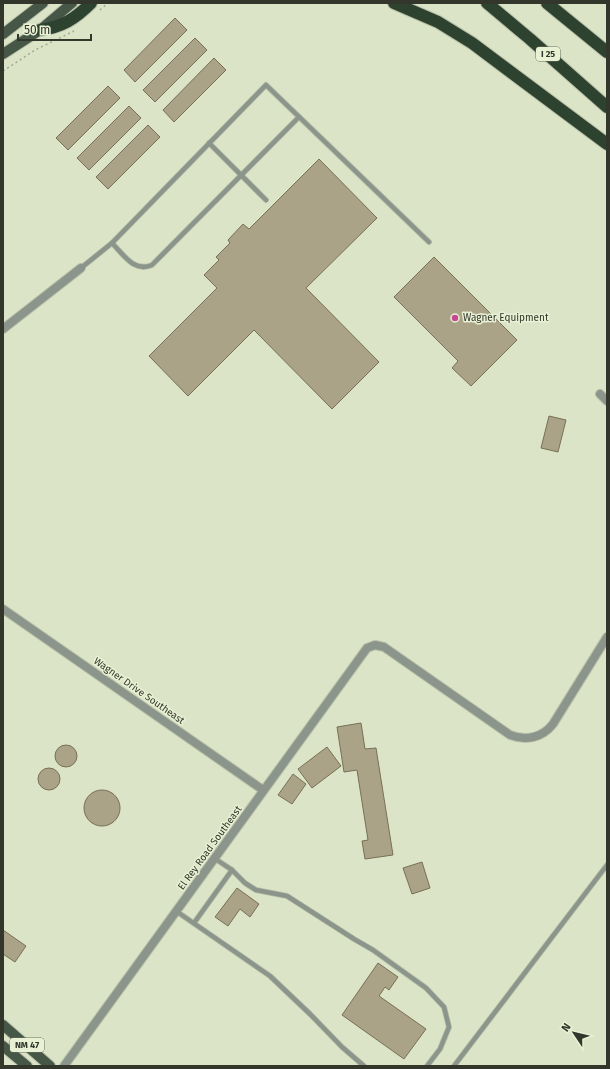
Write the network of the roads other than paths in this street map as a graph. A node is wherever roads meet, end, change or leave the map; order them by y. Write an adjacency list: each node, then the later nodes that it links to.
1 (43, 3): 8 (main road)
2 (72, 3): 7 (main road)
3 (92, 3): 7 (highway)
4 (394, 3): 14 (highway)
5 (487, 3): 11 (highway, I 25)
6 (547, 3): 9 (highway)
7 (40, 30): 10 (main road)
8 (3, 34)
9 (607, 52)
10 (3, 54)
11 (607, 107)
12 (299, 117): 13 (lane); 15 (lane); 17 (lane)
13 (209, 143): 15 (lane); 18 (lane)
14 (607, 144)
15 (242, 175): 16 (lane); 18 (lane)
16 (266, 200)
17 (429, 242)
18 (112, 243): 19 (lane)
19 (81, 268): 20 (street)
20 (3, 329)
21 (600, 394): 22 (street)
22 (607, 401)
23 (3, 609): 25 (street, Wagner Drive Southeast)
24 (607, 637): 25 (street, El Rey Road Southeast)
25 (264, 790): 26 (street, El Rey Road Southeast)
26 (214, 858): 28 (lane); 29 (street, El Rey Road Southeast)
27 (607, 865): 38 (lane)
28 (232, 870): 30 (lane); 37 (lane)
29 (176, 911): 30 (lane); 35 (street, El Rey Road Southeast)
30 (194, 923): 36 (lane)
31 (3, 1025): 34 (main road, NM 47)
32 (3, 1046): 33 (main road, NM 47)
33 (27, 1066)
34 (50, 1066)
35 (64, 1066)
36 (364, 1066)
37 (427, 1066)
38 (454, 1066)

